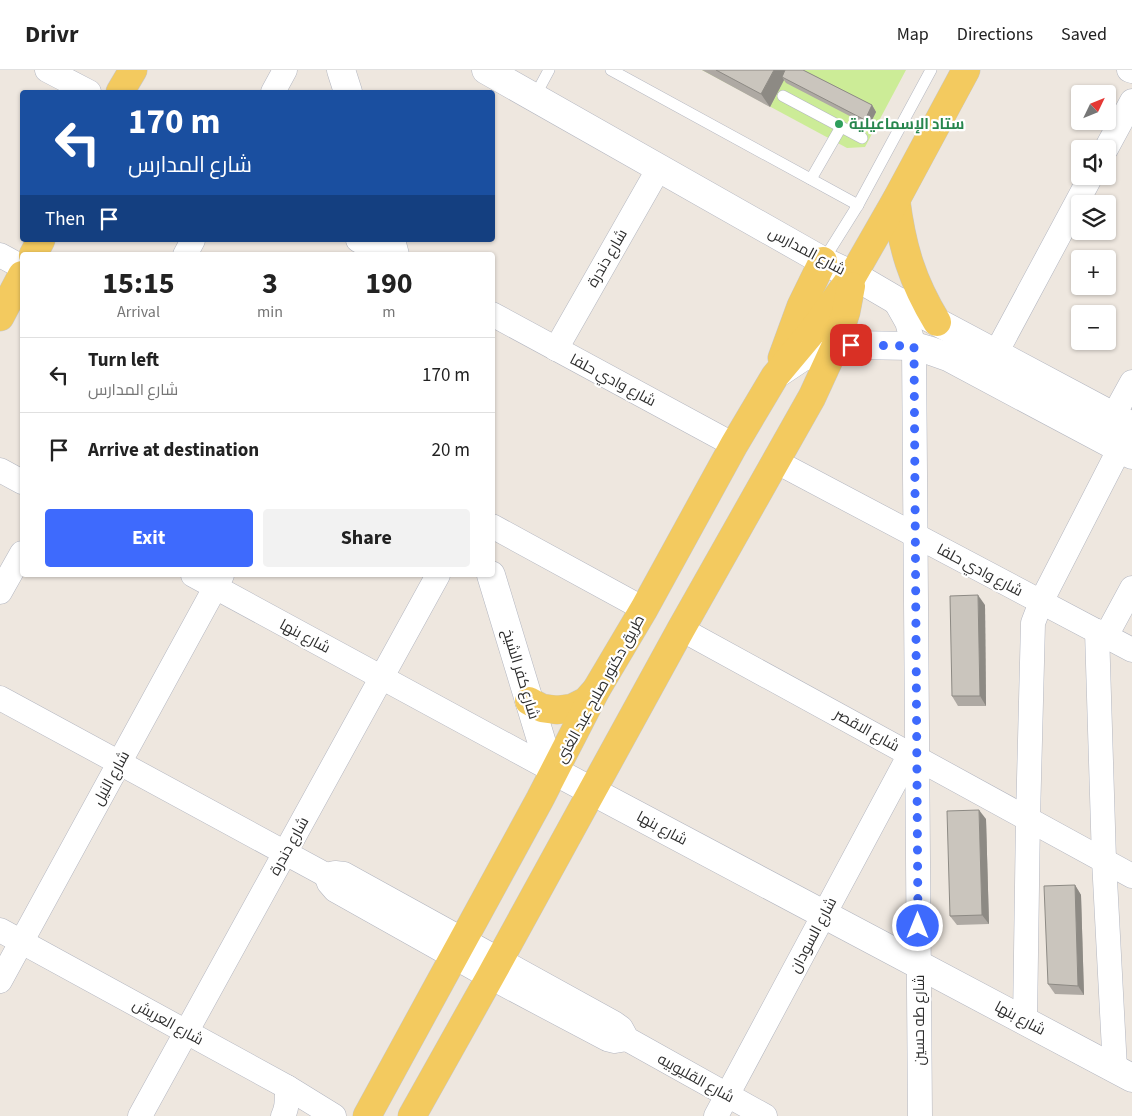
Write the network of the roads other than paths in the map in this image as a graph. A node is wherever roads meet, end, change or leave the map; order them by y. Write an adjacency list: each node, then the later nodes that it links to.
1 (47, 70): 10 (street)
2 (133, 70): 11 (main road)
3 (285, 70): 12 (street)
4 (341, 70): 13 (main road)
5 (486, 70): 15 (main road, شارع المدارس)
6 (549, 70): 15 (lane)
7 (611, 70): 21 (lane)
8 (931, 70): 24 (lane)
9 (966, 70): 23 (main road, طريق دكتور صلاح عبد الغنى)
10 (85, 90)
11 (121, 90)
12 (274, 90)
13 (347, 90)
14 (783, 96): 17 (lane)
15 (534, 98): 20 (main road, شارع المدارس)
16 (1132, 101): 19 (street)
17 (841, 127): 18 (lane); 21 (lane)
18 (862, 138)
19 (1111, 140)
20 (659, 168): 28 (main road, شارع المدارس); 38 (street, شارع دندرة)
21 (811, 179): 24 (lane)
22 (1086, 185): 39 (street)
23 (896, 200): 30 (main road, طريق دكتور صلاح عبد الغنى); 35 (main road)
24 (858, 205): 28 (lane)
25 (362, 242): 26 (street)
26 (380, 252)
27 (0, 255): 29 (street)
28 (823, 261): 30 (main road, شارع المدارس); 40 (main road)
29 (20, 266)
30 (853, 275): 32 (main road, شارع المدارس); 36 (main road, طريق دكتور صلاح عبد الغنى); 40 (main road, طريق دكتور صلاح عبد الغنى)
31 (20, 279): 34 (main road)
32 (894, 299): 35 (main road, شارع المدارس); 37 (street, شارع طه حسين)
33 (495, 316): 38 (street, شارع وادي حلفا)
34 (0, 317)
35 (937, 322): 39 (main road, شارع المدارس)
36 (835, 346): 37 (main road); 40 (main road); 44 (main road, طريق دكتور صلاح عبد الغنى)
37 (914, 346): 42 (main road); 48 (street, شارع طه حسين)
38 (556, 349): 43 (street, شارع وادي حلفا)
39 (996, 353): 42 (main road, شارع المدارس)
40 (775, 376): 43 (main road, طريق دكتور صلاح عبد الغنى)
41 (1132, 382): 42 (street)
42 (1120, 437): 56 (street)
43 (734, 445): 57 (main road, طريق دكتور صلاح عبد الغنى)
44 (776, 461): 48 (street, شارع وادي حلفا); 58 (main road, طريق دكتور صلاح عبد الغنى)
45 (0, 470): 46 (street)
46 (20, 481)
47 (495, 528): 57 (street)
48 (915, 535): 56 (street, شارع وادي حلفا); 65 (street, شارع طه حسين)
49 (20, 557): 55 (street)
50 (202, 577): 53 (street, شارع بنها)
51 (437, 577): 61 (street, شارع دندرة)
52 (492, 577): 64 (main road, شارع كفر الشيخ)
53 (219, 581): 61 (street, شارع بنها); 66 (street, شارع النيل)
54 (1132, 588): 59 (street)
55 (0, 592)
56 (1041, 602): 59 (street, شارع وادي حلفا); 69 (street)
57 (644, 609): 62 (main road, طريق دكتور صلاح عبد الغنى)
58 (680, 629): 65 (street, شارع الاقصر); 68 (main road, طريق دكتور صلاح عبد الغنى)
59 (1101, 634): 60 (street, شارع وادي حلفا); 71 (street)
60 (1132, 650)
61 (382, 677): 67 (street, شارع بنها); 70 (street, شارع دندرة)
62 (596, 690): 64 (main road); 67 (main road, طريق دكتور صلاح عبد الغنى)
63 (0, 698): 66 (street)
64 (529, 700): 67 (main road, شارع كفر الشيخ)
65 (913, 756): 69 (street, شارع الاقصر); 73 (street, شارع السودان); 77 (street, شارع طه حسين)
66 (120, 763): 70 (street); 75 (street, شارع النيل)
67 (554, 771): 68 (main road, شارع بنها); 76 (main road, طريق دكتور صلاح عبد الغنى)
68 (592, 791): 73 (main road, شارع بنها); 78 (main road, طريق دكتور صلاح عبد الغنى)
69 (1028, 818): 71 (street, شارع الاقصر); 80 (street)
70 (286, 852): 76 (street, شارع القليوبيه); 81 (street, شارع دندرة)
71 (1104, 860): 72 (street, شارع الاقصر); 82 (street)
72 (1132, 876)
73 (824, 914): 77 (main road, شارع بنها); 84 (street, شارع السودان)
74 (0, 930): 75 (street, شارع العريش)
75 (22, 942): 79 (street, شارع النيل); 81 (street, شارع العريش)
76 (459, 948): 78 (street, شارع القليوبيه); 88 (main road, طريق دكتور صلاح عبد الغنى)
77 (918, 964): 80 (main road, شارع بنها); 92 (street, شارع طه حسين)
78 (495, 968): 84 (street, شارع القليوبيه); 89 (main road, طريق دكتور صلاح عبد الغنى)
79 (0, 981)
80 (1025, 1021): 82 (main road, شارع بنها)
81 (187, 1032): 83 (street, شارع العريش); 85 (street, شارع دندرة)
82 (1123, 1073)
83 (287, 1087): 86 (street); 87 (street, شارع العريش)
84 (727, 1095): 90 (street, شارع السودان); 91 (street, شارع القليوبيه)
85 (140, 1116)
86 (283, 1116)
87 (334, 1116)
88 (368, 1116)
89 (412, 1116)
90 (716, 1116)
91 (765, 1116)
92 (920, 1116)

